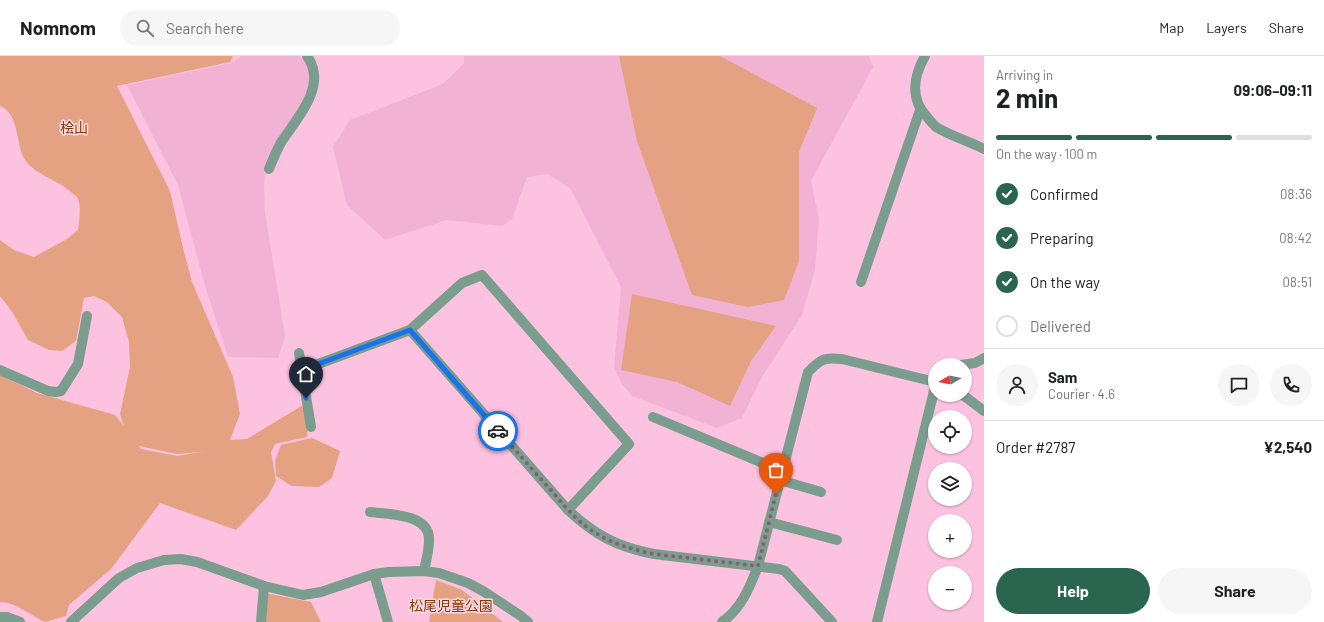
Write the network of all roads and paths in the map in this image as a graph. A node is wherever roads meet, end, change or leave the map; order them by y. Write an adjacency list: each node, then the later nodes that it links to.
1 (308, 56): 7 (street)
2 (925, 56): 3 (street)
3 (920, 110): 5 (street); 8 (street)
4 (984, 139): 5 (street)
5 (972, 143): 6 (street)
6 (984, 149)
7 (269, 169)
8 (860, 282)
9 (87, 316): 14 (street)
10 (410, 330): 15 (street); 24 (street); 24 (street)
11 (298, 353): 15 (street)
12 (984, 358): 13 (street)
13 (972, 363)
14 (0, 370)
15 (302, 370): 21 (street)
16 (928, 380): 22 (street)
17 (931, 402): 40 (street)
18 (972, 402): 19 (street)
19 (984, 411)
20 (653, 417): 22 (street)
21 (310, 427)
22 (781, 476): 23 (street); 26 (street)
23 (821, 492)
24 (568, 510): 28 (street)
25 (370, 512): 29 (street)
26 (769, 522): 27 (street); 28 (street)
27 (837, 540)
28 (758, 566): 38 (street); 39 (street)
29 (424, 572): 30 (street); 37 (street)
30 (374, 574): 31 (street); 36 (street)
31 (264, 586): 34 (street); 35 (street)
32 (0, 617): 33 (street)
33 (20, 622)
34 (71, 622)
35 (261, 622)
36 (388, 622)
37 (528, 622)
38 (722, 622)
39 (832, 622)
40 (878, 622)

